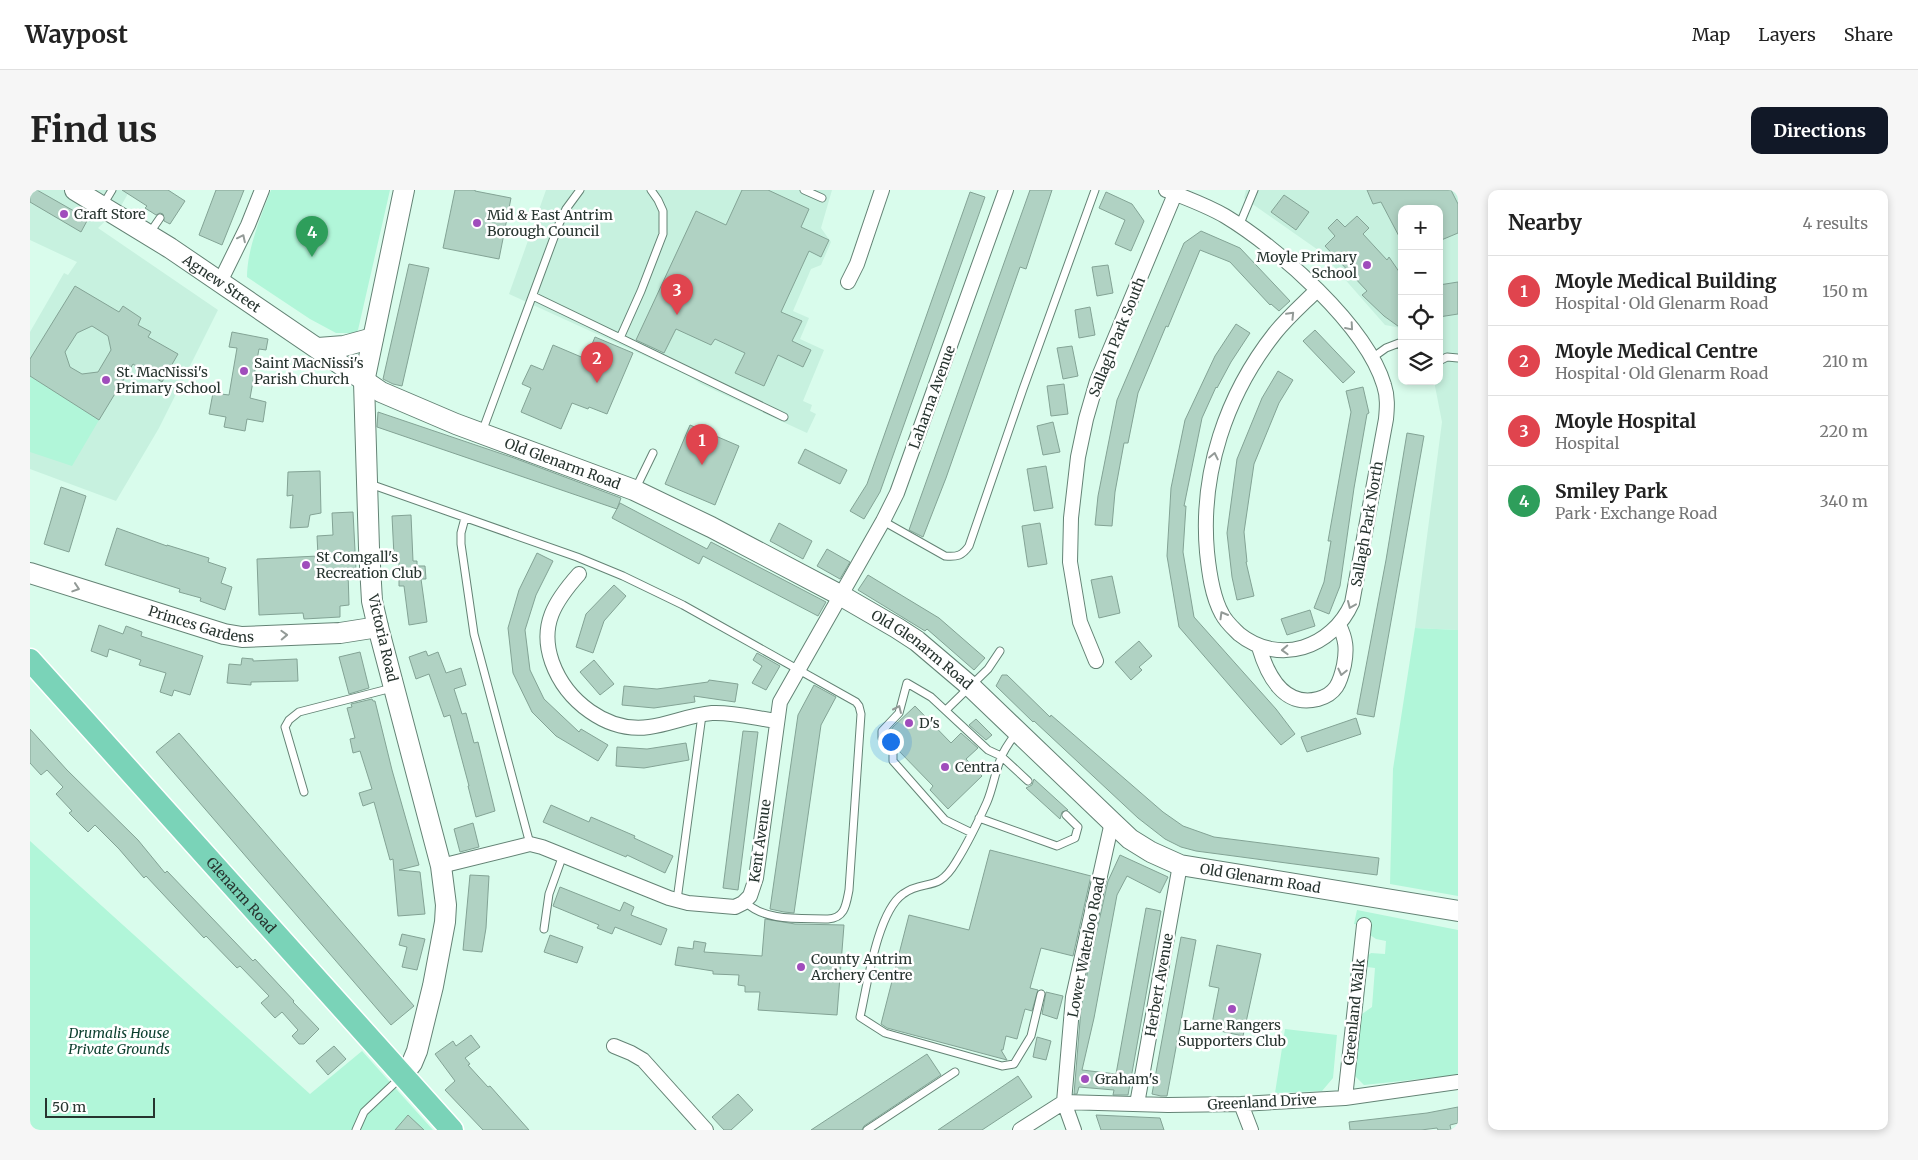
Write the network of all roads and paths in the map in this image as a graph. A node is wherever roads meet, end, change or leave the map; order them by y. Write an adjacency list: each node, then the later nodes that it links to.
1 (75, 190): 12 (street, Agnew Street)
2 (262, 190): 15 (street, one-way to 2)
3 (404, 190): 19 (street, Victoria Road)
4 (580, 190): 18 (lane)
5 (651, 190): 20 (lane)
6 (804, 190): 13 (lane)
7 (882, 190): 16 (street)
8 (1006, 190): 33 (street, Laharna Avenue)
9 (1095, 190): 33 (lane)
10 (1254, 190): 14 (lane)
11 (1171, 192): 14 (street, Sallagh Park North); 42 (street, Sallagh Park South)
12 (108, 198): 15 (street, Agnew Street)
13 (822, 198)
14 (1239, 226): 17 (street, Sallagh Park North)
15 (220, 282): 22 (street, Agnew Street)
16 (848, 282)
17 (1318, 290): 23 (street, Sallagh Park North, one-way to 23); 39 (street, one-way to 17)
18 (533, 296): 20 (lane); 28 (lane)
19 (373, 338): 22 (street); 26 (street, Victoria Road)
20 (620, 338): 27 (lane)
21 (1398, 343): 23 (lane)
22 (318, 348): 26 (street, Agnew Street)
23 (1372, 358): 37 (street, Sallagh Park North, one-way to 37)
24 (1458, 358): 25 (lane)
25 (1443, 359)
26 (364, 382): 28 (street, Old Glenarm Road); 30 (street, Victoria Road)
27 (784, 417)
28 (482, 433): 31 (street, Old Glenarm Road)
29 (652, 453): 31 (lane)
30 (367, 483): 32 (lane); 38 (street, Victoria Road)
31 (634, 490): 36 (street, Old Glenarm Road)
32 (465, 518): 43 (lane); 57 (lane)
33 (883, 521): 36 (street, Laharna Avenue)
34 (30, 573): 38 (street, Princes Gardens, one-way to 38)
35 (580, 574): 47 (street)
36 (840, 595): 43 (street, Kent Avenue); 44 (street, Old Glenarm Road)
37 (1338, 625): 39 (street, Sallagh Park North, one-way to 39); 39 (street, one-way to 39)
38 (378, 627): 45 (street, Victoria Road)
39 (1259, 647)
40 (1000, 651): 44 (lane)
41 (30, 660): 69 (main road, Glenarm Road)
42 (1096, 661)
43 (798, 668): 48 (street, Kent Avenue); 62 (lane)
44 (970, 686): 46 (lane); 49 (street, Old Glenarm Road)
45 (394, 688): 52 (lane); 60 (street, Victoria Road)
46 (946, 710): 50 (lane); 56 (lane, one-way to 46)
47 (702, 715): 48 (street); 61 (lane)
48 (776, 721): 62 (street, Kent Avenue)
49 (1017, 732): 50 (lane); 55 (street, Old Glenarm Road)
50 (1001, 756): 51 (lane); 54 (lane)
51 (1028, 781)
52 (304, 792)
53 (1066, 815): 54 (lane)
54 (979, 818): 56 (lane)
55 (1112, 822): 59 (street, Old Glenarm Road); 72 (street, Lower Waterloo Road)
56 (972, 833): 66 (lane)
57 (530, 844): 58 (street, Kent Avenue); 60 (street)
58 (563, 855): 61 (street, Kent Avenue); 65 (lane)
59 (1180, 865): 63 (street, Old Glenarm Road); 73 (street, Herbert Avenue)
60 (441, 866): 69 (street, Victoria Road)
61 (677, 900): 62 (street, Kent Avenue)
62 (745, 902)
63 (1458, 911)
64 (1364, 926): 71 (street, Greenland Walk)
65 (544, 929)
66 (1041, 994)
67 (614, 1046): 77 (street)
68 (955, 1072): 78 (lane)
69 (402, 1076): 75 (lane); 76 (main road, Glenarm Road)
70 (1458, 1082): 71 (street, Greenland Drive)
71 (1345, 1098): 74 (street, Greenland Drive)
72 (1064, 1102): 73 (street, Greenland Drive); 79 (street); 80 (street)
73 (1137, 1104): 74 (street, Greenland Drive)
74 (1241, 1104): 81 (street)
75 (356, 1130)
76 (452, 1130)
77 (706, 1130)
78 (867, 1130)
79 (1020, 1130)
80 (1074, 1130)
81 (1251, 1130)

